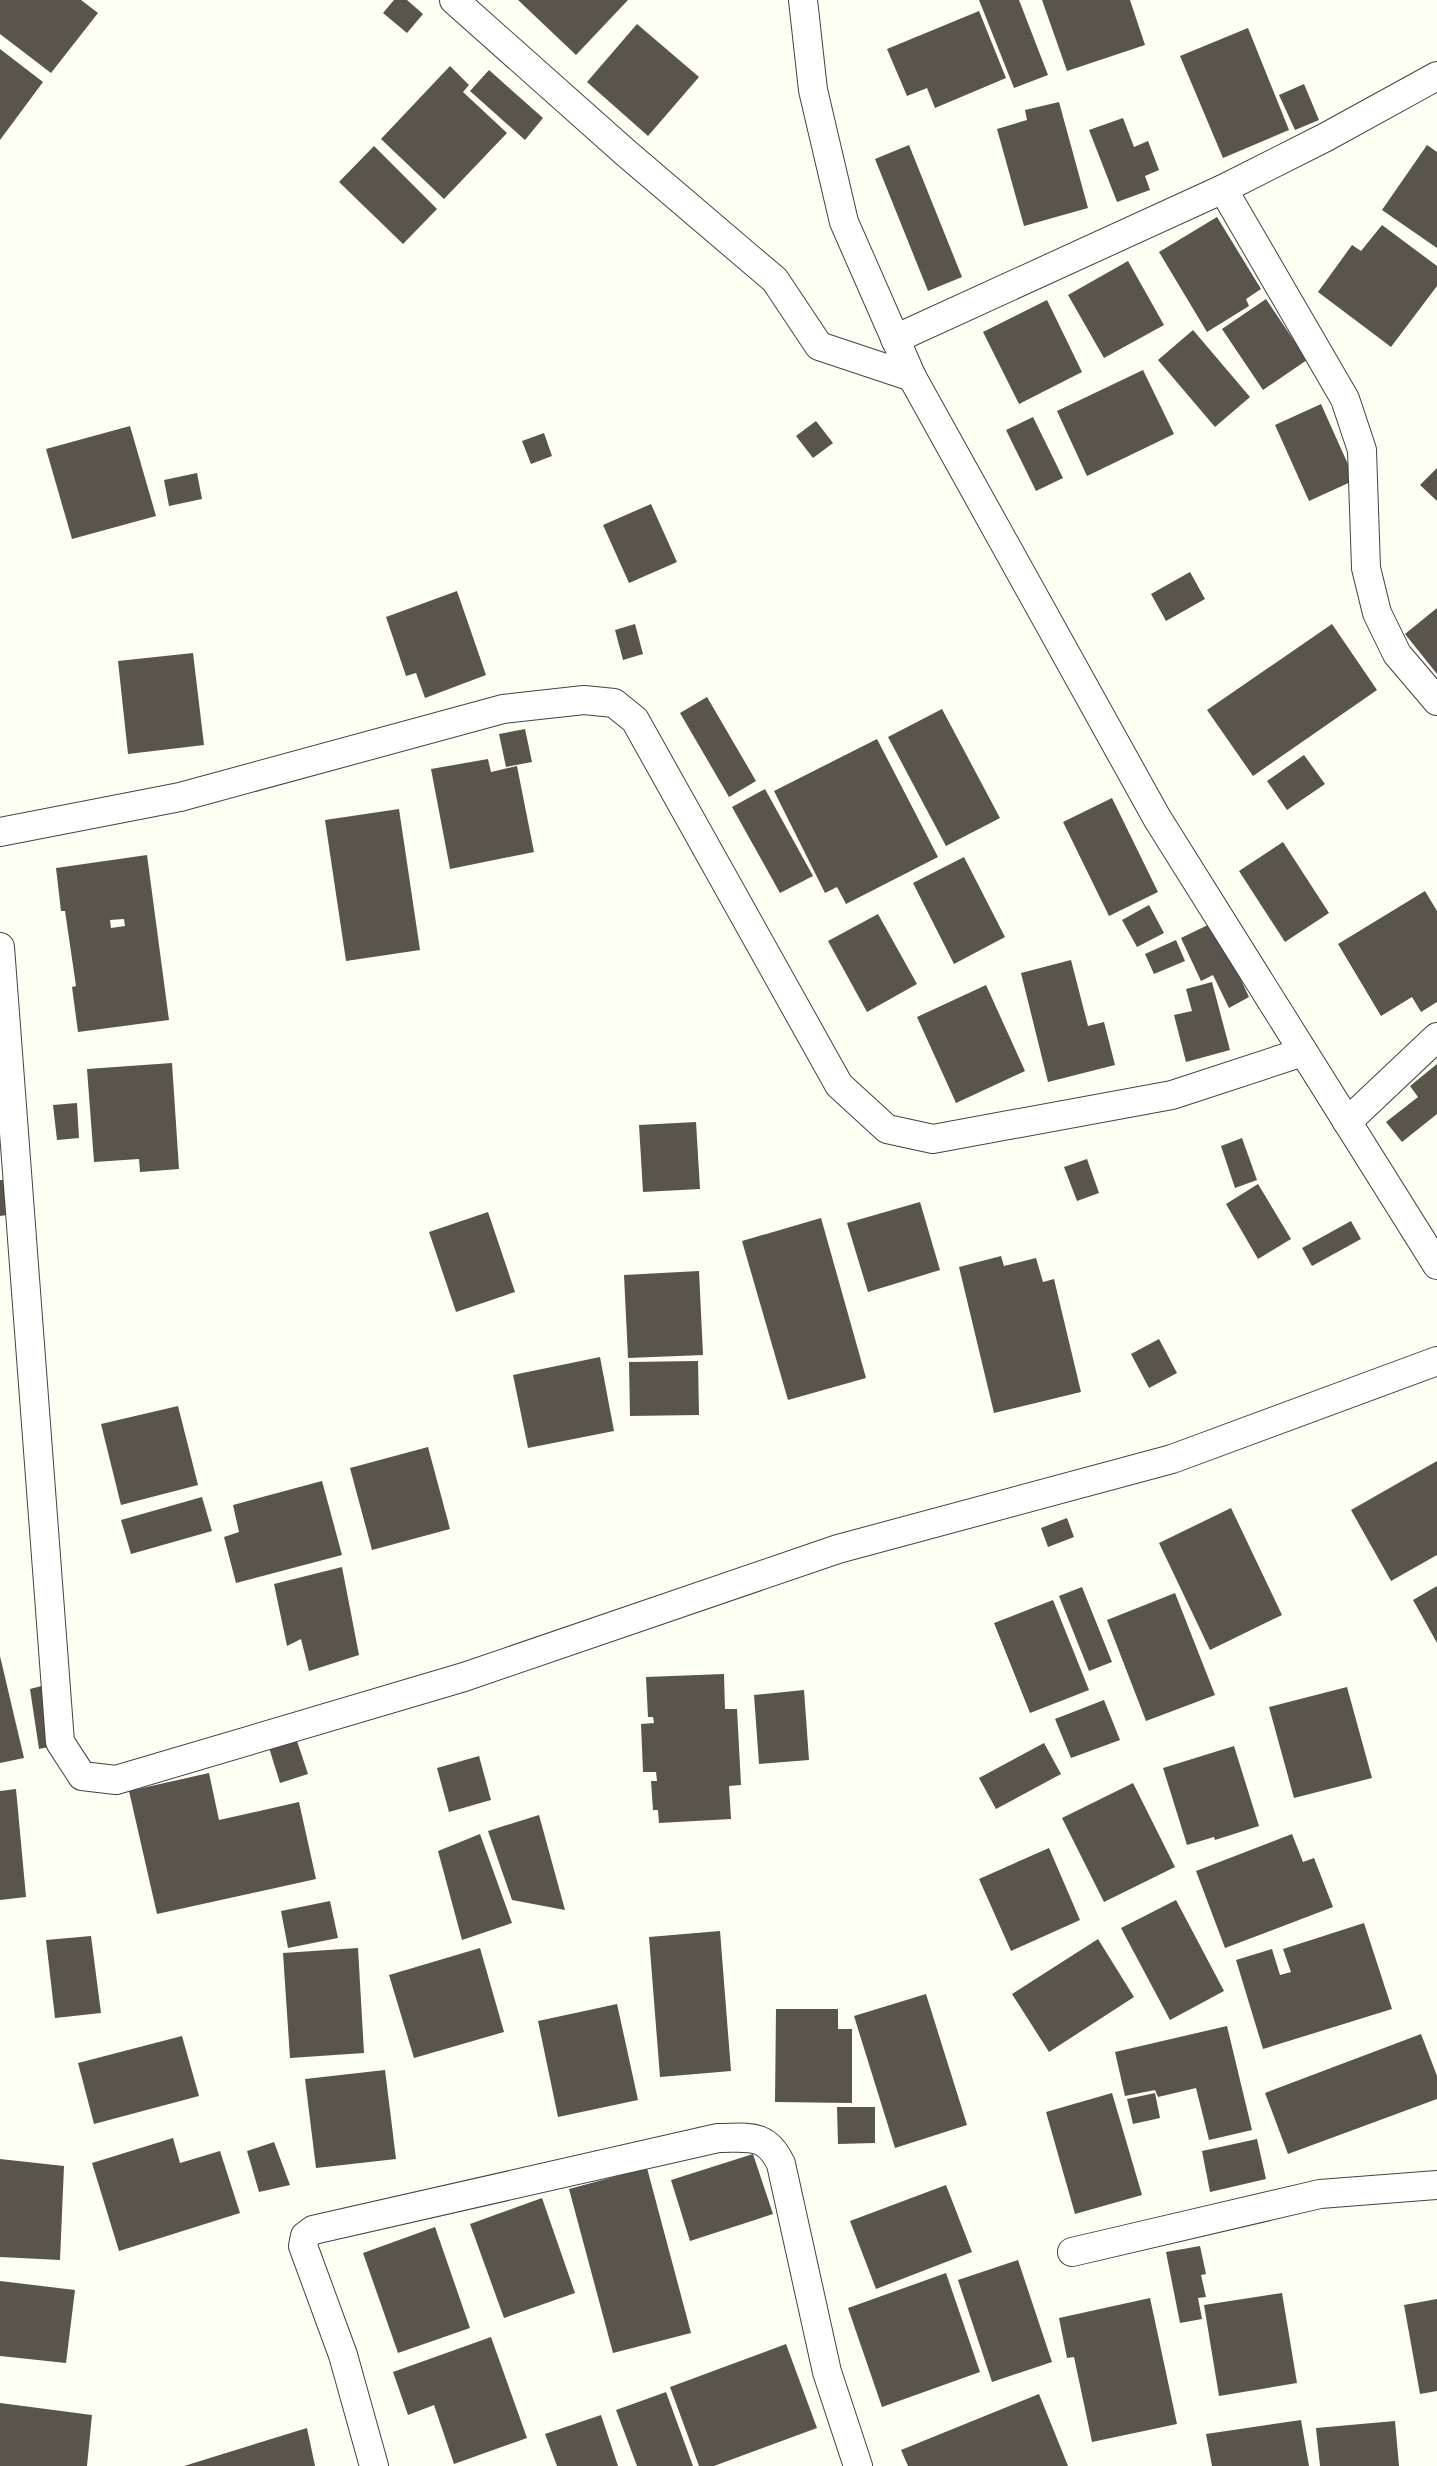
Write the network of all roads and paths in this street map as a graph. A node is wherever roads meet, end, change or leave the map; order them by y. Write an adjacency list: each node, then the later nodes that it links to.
1 (454, 0): 6 (street)
2 (803, 0): 5 (street)
3 (1437, 76): 4 (street)
4 (1223, 189): 5 (street); 7 (street)
5 (895, 339): 6 (street)
6 (912, 377): 12 (street)
7 (1437, 701)
8 (0, 832): 12 (street)
9 (0, 947): 10 (street)
10 (2, 1008): 15 (street)
11 (1437, 1037): 13 (street)
12 (1303, 1052): 13 (street)
13 (1347, 1122): 14 (street)
14 (1437, 1265)
15 (1437, 1361)
16 (1437, 2185): 17 (street)
17 (1072, 2252)
18 (374, 2466): 19 (street)
19 (858, 2466)

